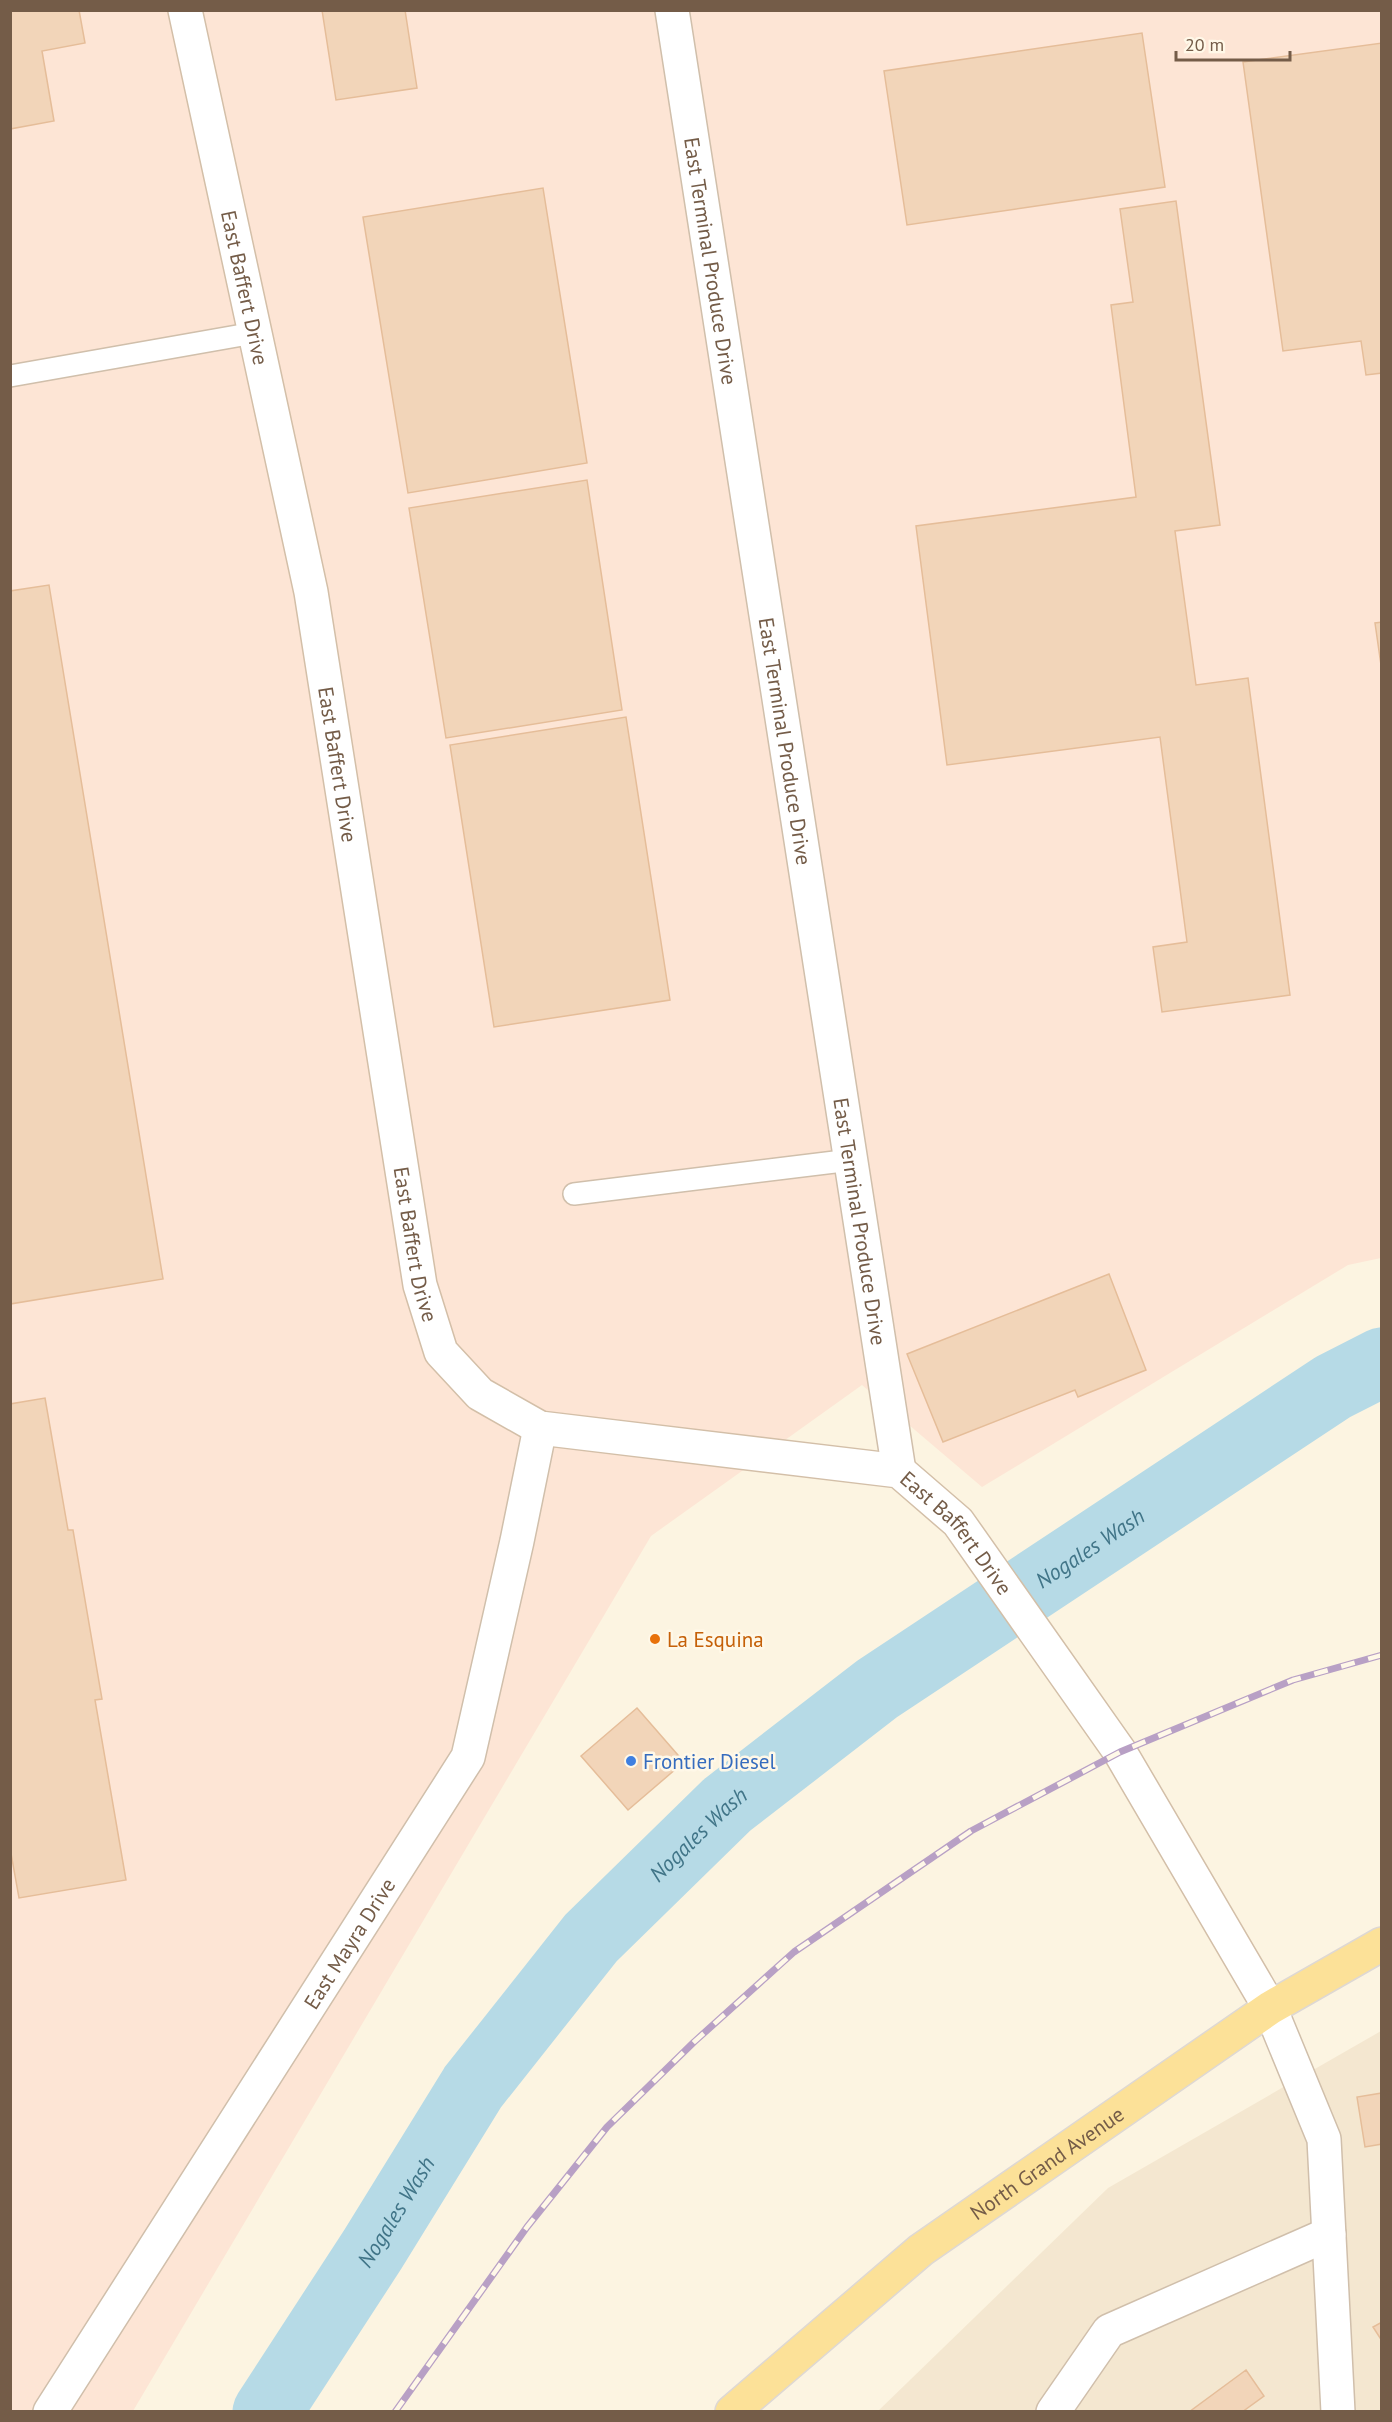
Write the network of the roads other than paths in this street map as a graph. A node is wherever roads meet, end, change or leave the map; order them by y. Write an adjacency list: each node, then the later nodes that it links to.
1 (185, 10): 3 (street, East Baffert Drive)
2 (672, 10): 5 (street, East Terminal Produce Drive)
3 (254, 333): 4 (lane); 7 (street, East Baffert Drive)
4 (10, 376)
5 (850, 1160): 6 (lane); 8 (street, East Terminal Produce Drive)
6 (574, 1194)
7 (540, 1428): 8 (street, East Baffert Drive); 12 (street, East Mayra Drive)
8 (899, 1471): 10 (street, East Baffert Drive)
9 (1382, 1944): 10 (main road, North Grand Avenue)
10 (1270, 2008): 11 (street, East Baffert Drive); 13 (main road, North Grand Avenue)
11 (1329, 2234): 14 (street); 15 (street, East Baffert Drive)
12 (50, 2412)
13 (732, 2412)
14 (1053, 2412)
15 (1338, 2412)

